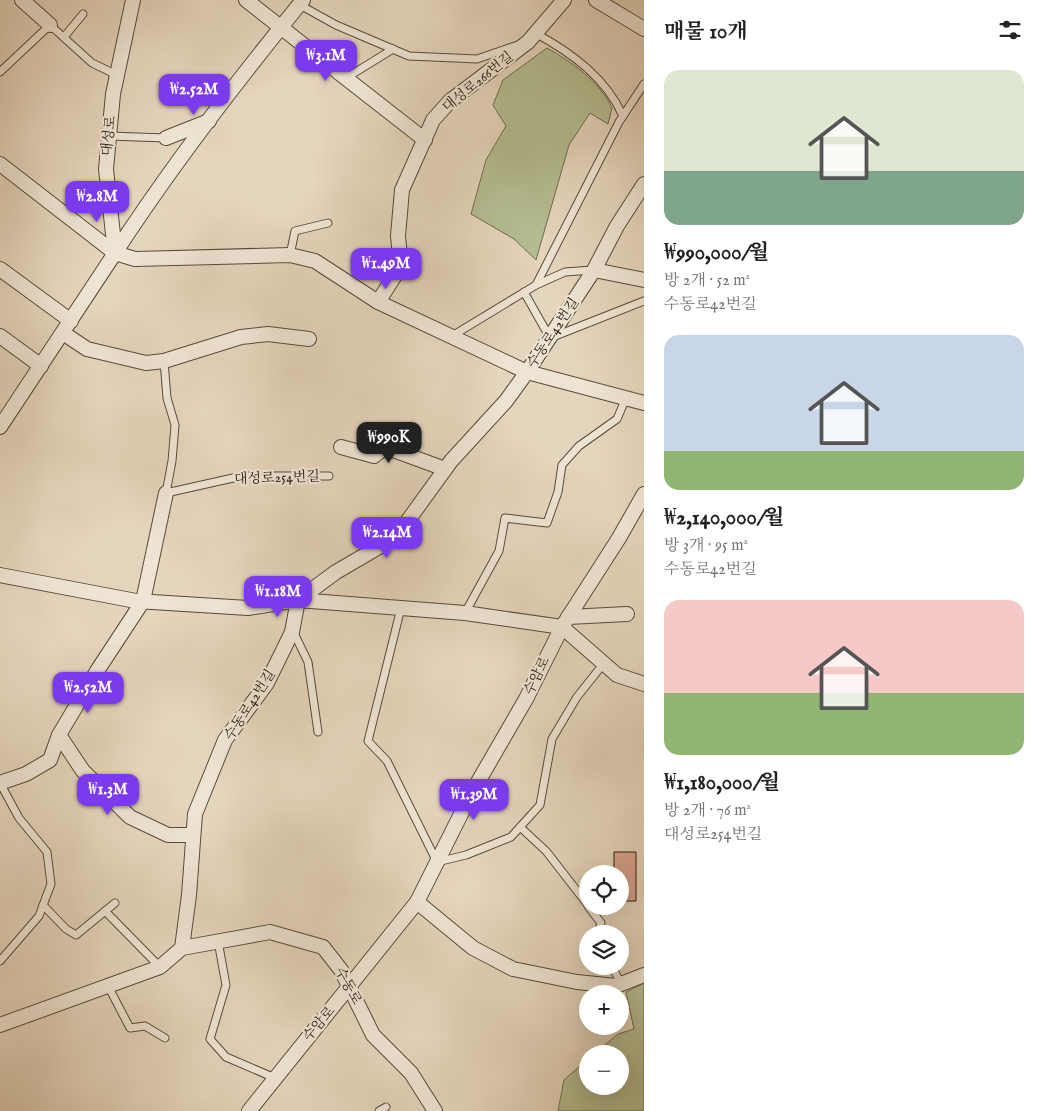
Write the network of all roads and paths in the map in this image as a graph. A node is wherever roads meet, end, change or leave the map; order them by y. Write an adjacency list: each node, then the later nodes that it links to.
1 (22, 0): 8 (street)
2 (133, 0): 15 (street, 대성로)
3 (246, 0): 9 (street)
4 (564, 0): 12 (street, 대성로266번길)
5 (596, 0): 10 (street)
6 (302, 2): 9 (street); 13 (lane)
7 (83, 14): 11 (lane)
8 (50, 25): 11 (lane); 14 (lane)
9 (280, 28): 16 (street); 19 (street)
10 (644, 30)
11 (64, 38): 15 (lane)
12 (532, 38): 13 (lane); 18 (lane); 22 (street, 대성로266번길)
13 (393, 49): 16 (lane)
14 (0, 72)
15 (117, 75): 20 (street, 대성로)
16 (345, 79): 22 (street)
17 (644, 84): 18 (lane)
18 (623, 116): 31 (lane)
19 (209, 120): 21 (street); 26 (street)
20 (109, 136): 21 (lane); 26 (street, 대성로)
21 (166, 138)
22 (425, 140): 34 (street, 대성로266번길)
23 (0, 164): 26 (street)
24 (644, 184): 29 (street, 수동로42번길)
25 (328, 223): 27 (lane)
26 (115, 253): 27 (street); 35 (street)
27 (290, 255): 34 (street)
28 (0, 268): 35 (street)
29 (594, 270): 30 (street); 31 (lane); 39 (street, 수동로42번길)
30 (644, 280)
31 (536, 285): 32 (lane)
32 (524, 292): 38 (lane); 39 (lane)
33 (644, 301): 39 (lane)
34 (378, 302): 38 (street)
35 (71, 321): 36 (street)
36 (63, 333): 41 (street); 42 (street)
37 (0, 336): 42 (street)
38 (450, 337): 43 (street)
39 (550, 338): 43 (street, 수동로42번길)
40 (310, 339): 41 (street)
41 (164, 361): 51 (lane)
42 (41, 366): 46 (street)
43 (527, 372): 44 (street); 49 (street, 수동로42번길)
44 (626, 398): 45 (street); 57 (lane)
45 (644, 403)
46 (5, 413): 47 (street)
47 (0, 427)
48 (341, 447): 49 (street)
49 (445, 469): 54 (street, 수동로42번길)
50 (330, 476): 51 (lane, 대성로254번길)
51 (166, 493): 55 (street)
52 (644, 494): 59 (street, 수암로)
53 (0, 575): 55 (street)
54 (298, 600): 55 (street); 56 (street); 60 (street, 수동로42번길)
55 (143, 601): 64 (street)
56 (402, 608): 57 (street); 68 (lane)
57 (465, 613): 59 (street)
58 (627, 614): 59 (street)
59 (565, 622): 61 (street); 68 (street, 수암로)
60 (292, 631): 63 (lane); 67 (street, 수동로42번길)
61 (604, 664): 62 (street); 66 (lane)
62 (644, 684)
63 (318, 732)
64 (59, 735): 65 (street); 67 (street)
65 (0, 783): 72 (lane)
66 (520, 827): 68 (lane); 69 (lane)
67 (193, 835): 75 (street, 수동로42번길)
68 (437, 862): 70 (street, 수암로)
69 (579, 894)
70 (417, 902): 80 (street); 82 (street, 수암로)
71 (115, 903): 73 (lane)
72 (43, 905): 73 (lane); 76 (lane)
73 (106, 911): 77 (lane)
74 (218, 941): 75 (street, 수동로); 82 (street, 수동로); 85 (lane)
75 (182, 948): 77 (street, 수동로)
76 (0, 961)
77 (160, 967): 81 (street, 수동로)
78 (616, 975): 80 (lane)
79 (644, 975): 80 (street)
80 (621, 984)
81 (108, 986): 83 (street, 수동로); 84 (lane)
82 (351, 987): 85 (street, 수암로); 89 (street, 수동로)
83 (0, 1025)
84 (165, 1038)
85 (275, 1078): 87 (street, 수암로)
86 (386, 1107): 88 (lane)
87 (250, 1111)
88 (379, 1111)
89 (435, 1111)

